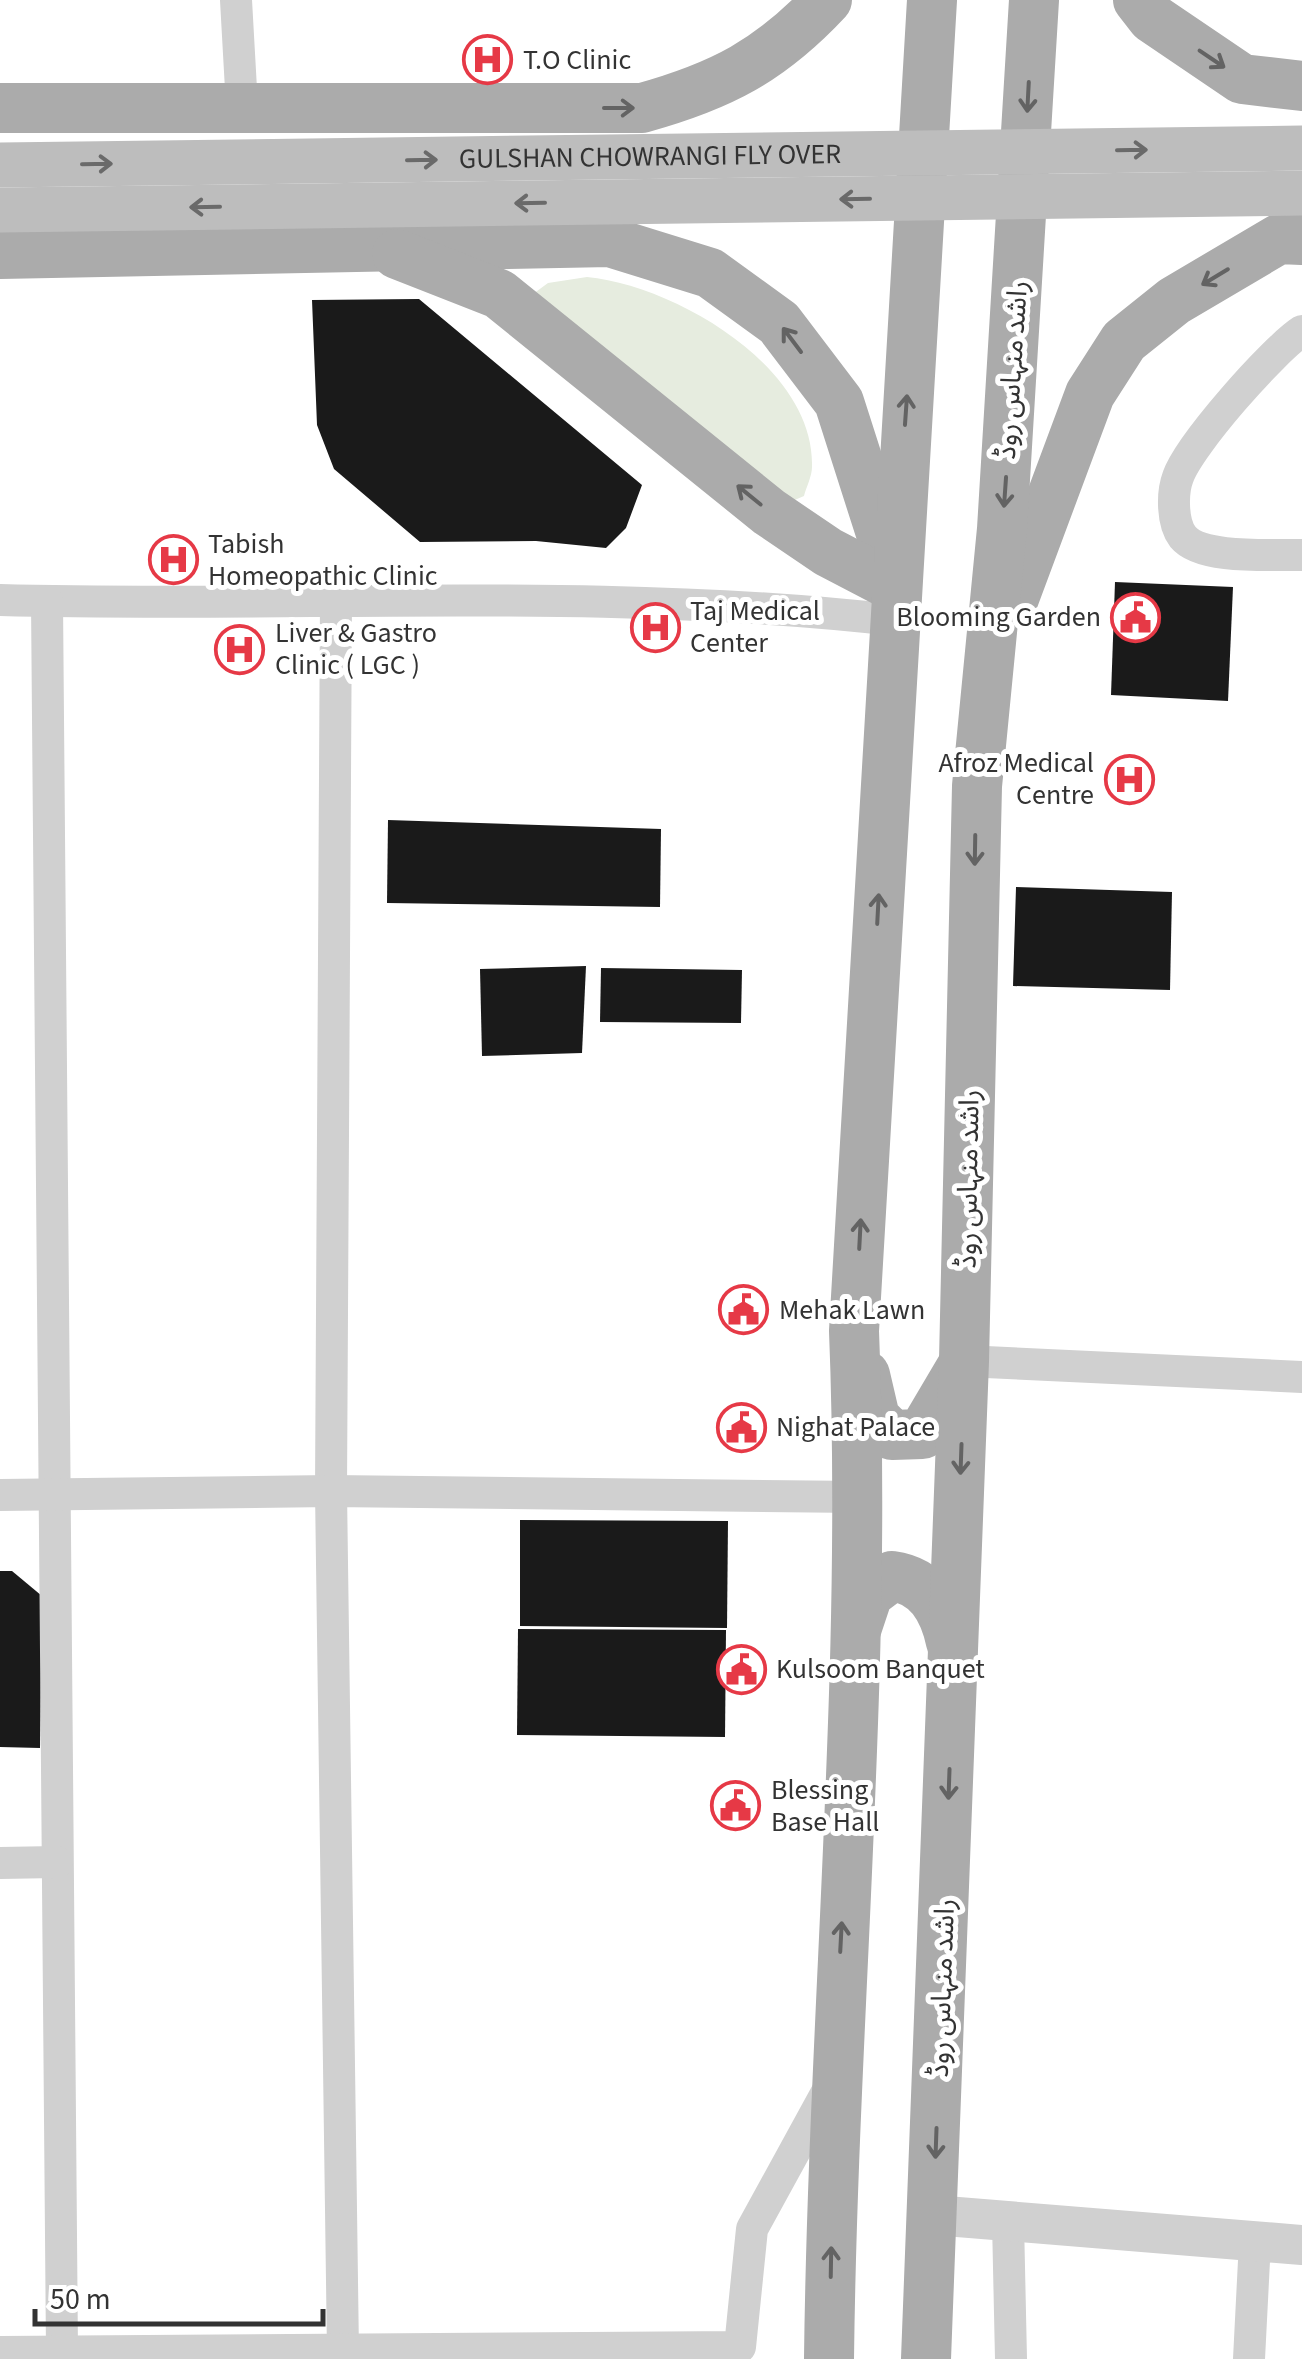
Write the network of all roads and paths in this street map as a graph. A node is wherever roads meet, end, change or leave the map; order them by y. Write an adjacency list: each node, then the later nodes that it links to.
1 (236, 0): 7 (street)
2 (827, 0): 7 (main road, one-way to 2)
3 (932, 0): 21 (main road, one-way to 3)
4 (1034, 0): 22 (main road, راشد منہاس روڈ, one-way to 22)
5 (1138, 0): 6 (main road, one-way to 6)
6 (1302, 86)
7 (242, 107): 8 (main road)
8 (0, 108)
9 (1302, 148): 10 (main road, GULSHAN CHOWRANGI FLY OVER, one-way to 9, bridge)
10 (0, 166)
11 (1302, 193): 12 (main road, GULSHAN CHOWRANGI FLY OVER, one-way to 12, bridge)
12 (0, 210)
13 (1302, 240): 22 (main road, one-way to 22)
14 (371, 244): 15 (main road); 21 (main road, one-way to 14); 21 (main road, one-way to 14)
15 (0, 254)
16 (1302, 331): 17 (street)
17 (1302, 555)
18 (336, 598): 20 (street); 21 (street); 26 (street)
19 (0, 600): 20 (street)
20 (47, 601): 28 (street)
21 (895, 604): 23 (main road, one-way to 21)
22 (988, 669): 24 (main road, راشد منہاس روڈ, one-way to 24)
23 (854, 1331): 24 (main road); 29 (main road)
24 (964, 1362): 25 (street); 31 (main road, راشد منہاس روڈ, one-way to 31)
25 (1302, 1377)
26 (331, 1491): 28 (street); 29 (street); 41 (street)
27 (0, 1495): 28 (street)
28 (52, 1496): 33 (street)
29 (861, 1498): 30 (main road)
30 (856, 1630): 31 (main road); 34 (main road, one-way to 30)
31 (954, 1654): 35 (main road, راشد منہاس روڈ, one-way to 35)
32 (0, 1862): 33 (street)
33 (57, 1862): 40 (street)
34 (834, 2079): 42 (street); 43 (main road, one-way to 34)
35 (934, 2214): 36 (street); 44 (main road, راشد منہاس روڈ)
36 (1008, 2221): 37 (street); 45 (street)
37 (1256, 2241): 38 (street); 46 (street)
38 (1302, 2245)
39 (0, 2352): 40 (street)
40 (62, 2352): 41 (street)
41 (343, 2352): 42 (street)
42 (740, 2353)
43 (829, 2359)
44 (926, 2359)
45 (1012, 2359)
46 (1249, 2359)

